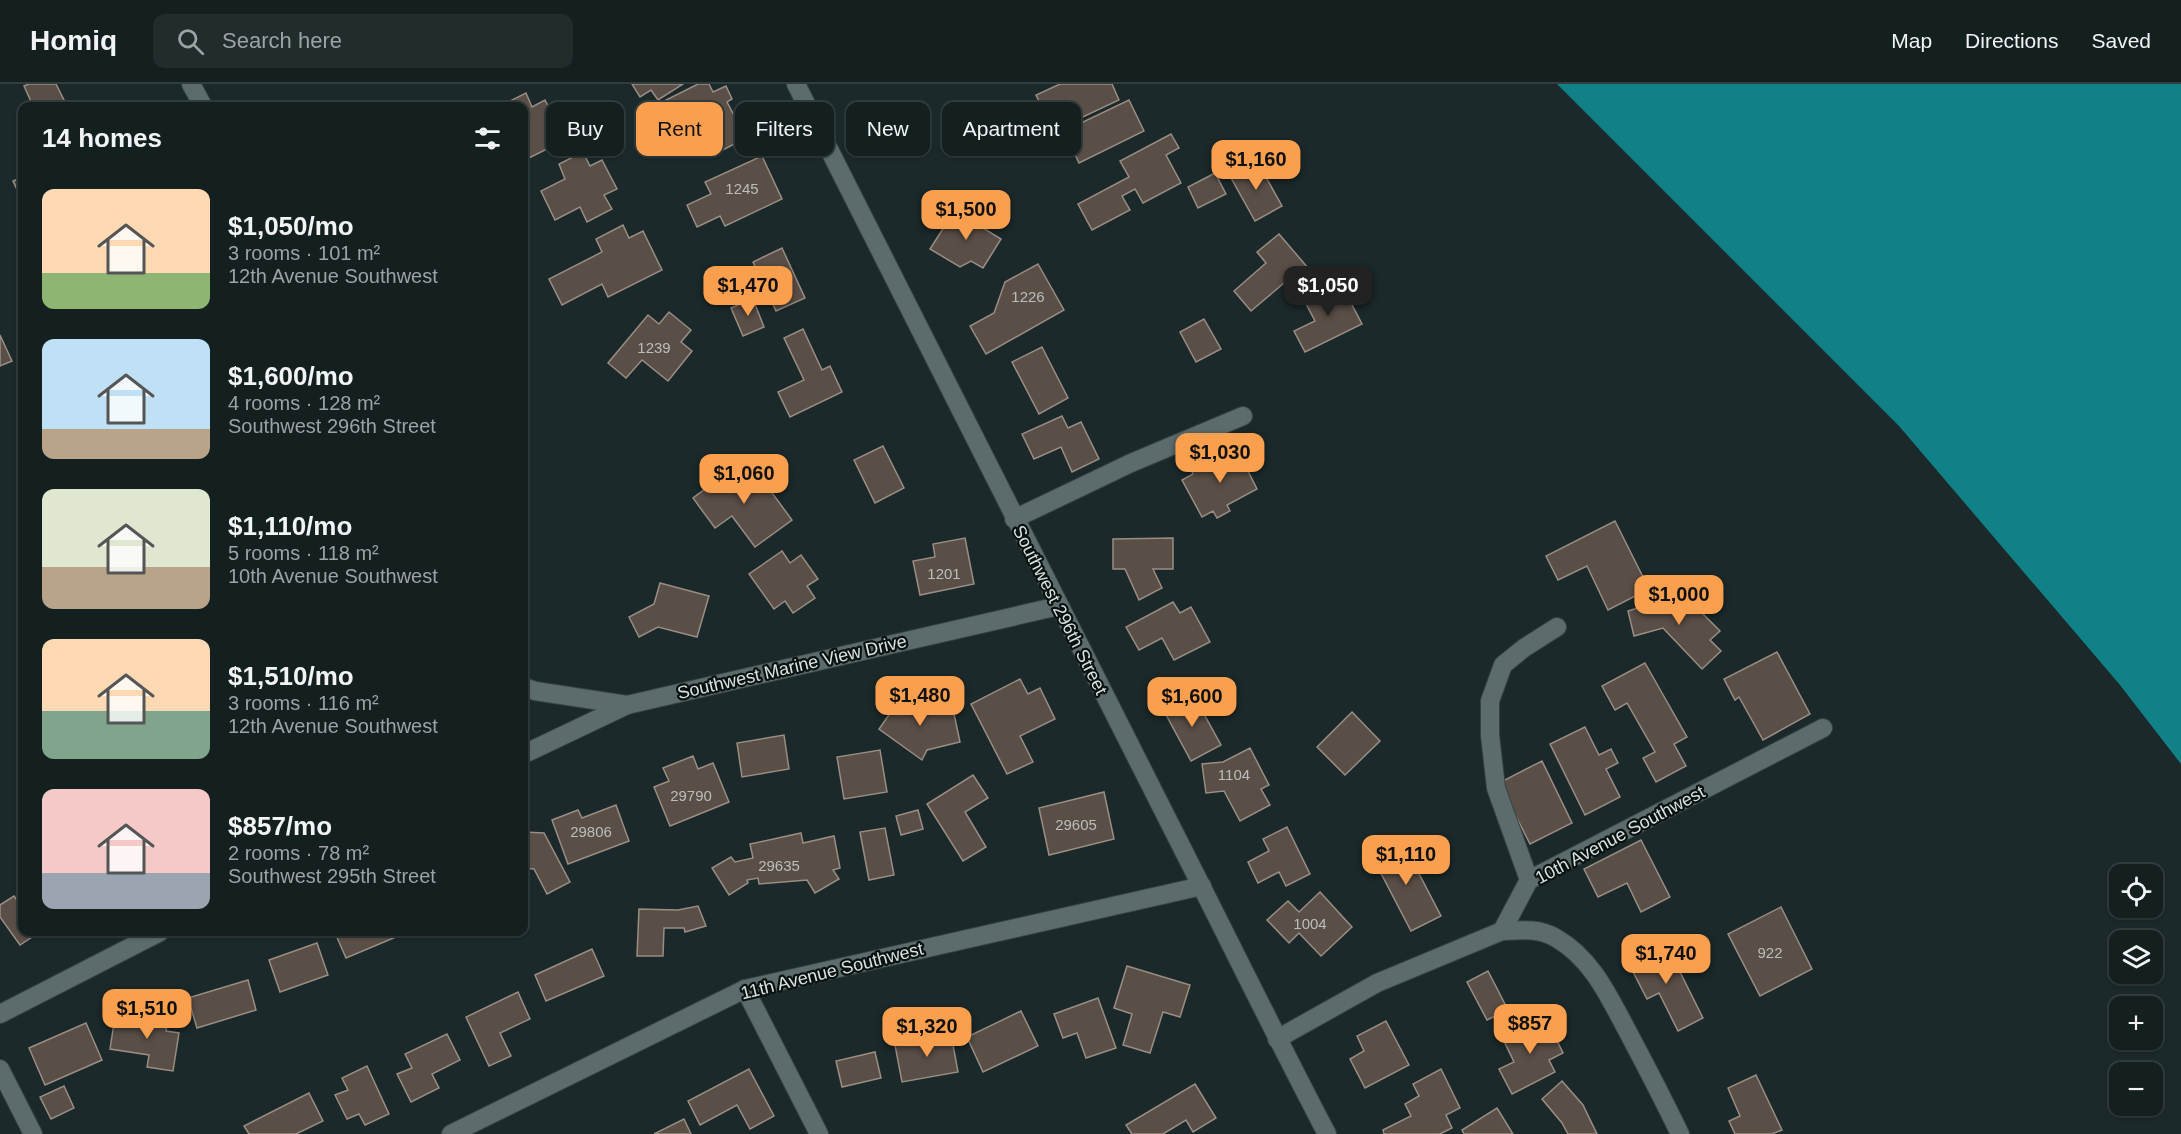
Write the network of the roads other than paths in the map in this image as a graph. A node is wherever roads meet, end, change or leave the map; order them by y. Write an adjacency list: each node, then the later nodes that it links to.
1 (191, 84): 3 (street)
2 (796, 84): 5 (street, Southwest 296th Street)
3 (200, 102)
4 (1243, 416): 5 (street)
5 (1014, 519): 6 (street, Southwest 296th Street)
6 (1059, 606): 9 (street, Southwest Marine View Drive); 13 (street, Southwest 296th Street)
7 (1557, 627): 12 (street)
8 (528, 688): 9 (street, Southwest Marine View Drive)
9 (627, 705): 11 (street)
10 (1823, 728): 12 (street, 10th Avenue Southwest)
11 (528, 752)
12 (1529, 880): 14 (street, 10th Avenue Southwest)
13 (1202, 886): 16 (street, 11th Avenue Southwest); 18 (street, Southwest 296th Street)
14 (1502, 931): 18 (street); 24 (street)
15 (152, 936): 17 (street)
16 (745, 989): 21 (street, 11th Avenue Southwest); 22 (street)
17 (0, 1014)
18 (1277, 1039): 23 (street, Southwest 296th Street)
19 (0, 1069): 20 (street)
20 (33, 1134)
21 (451, 1134)
22 (819, 1134)
23 (1327, 1134)
24 (1680, 1134)

